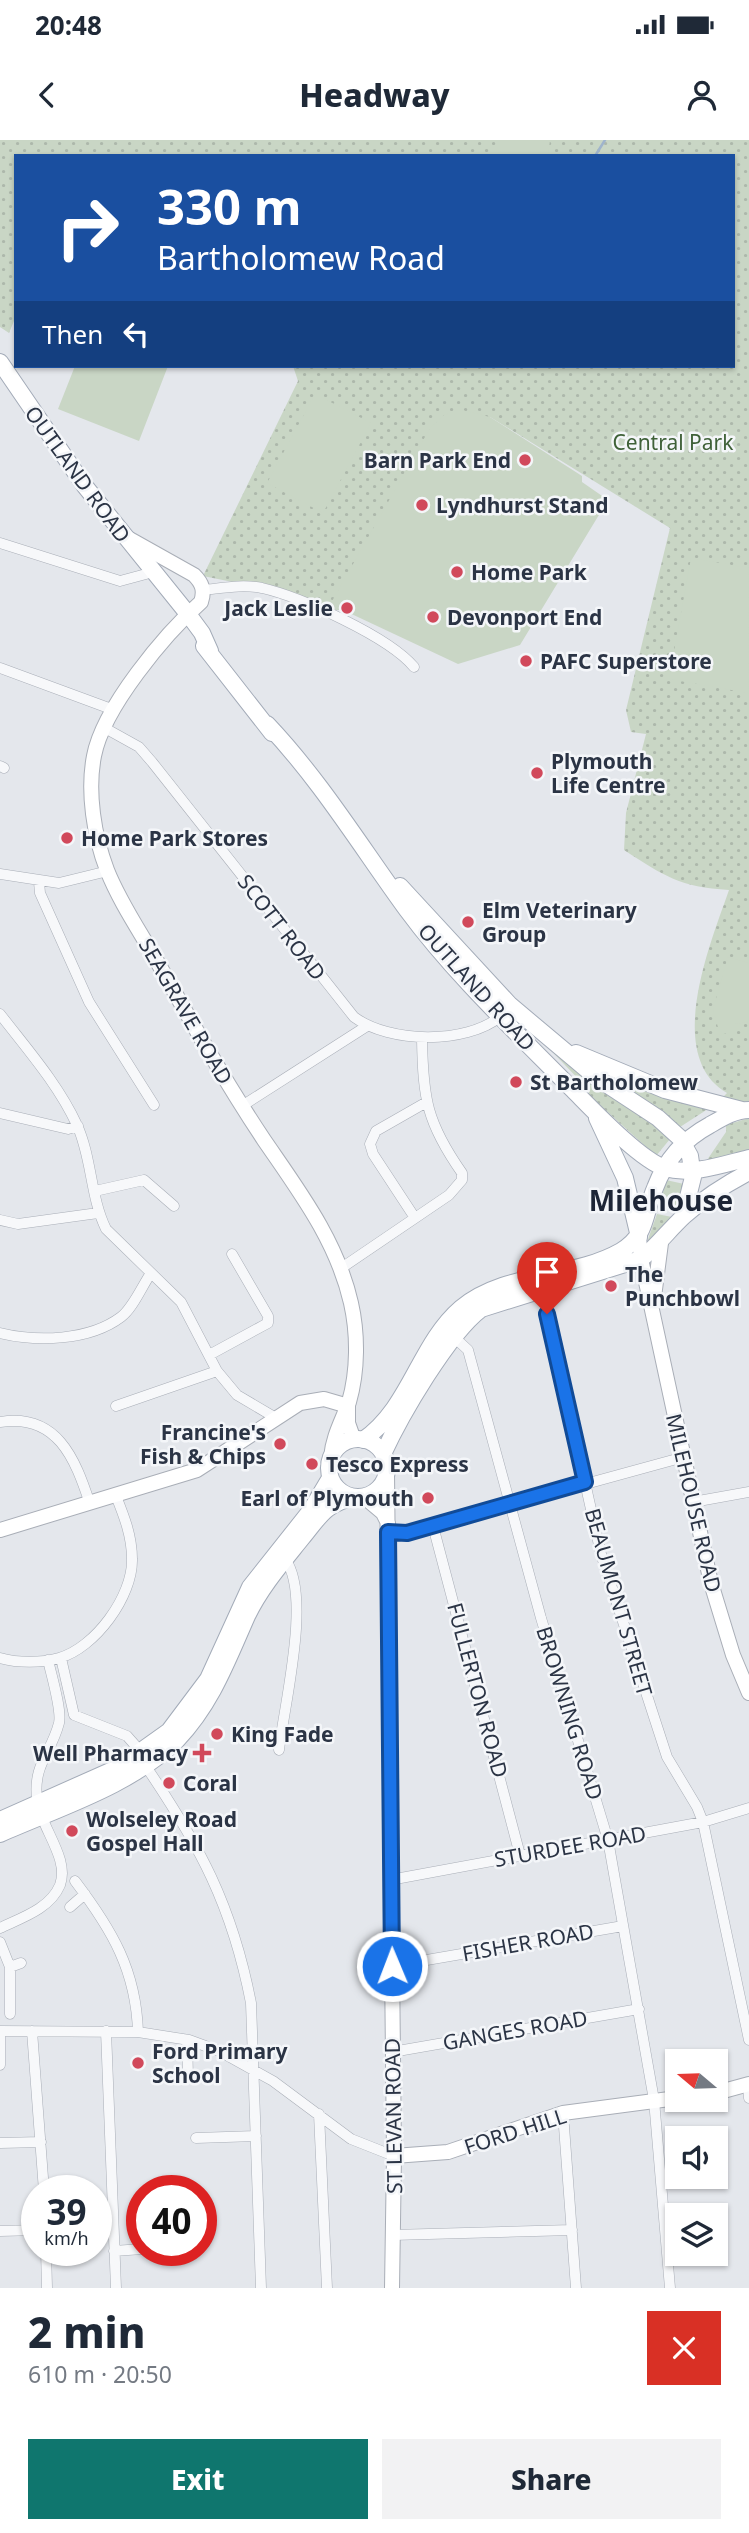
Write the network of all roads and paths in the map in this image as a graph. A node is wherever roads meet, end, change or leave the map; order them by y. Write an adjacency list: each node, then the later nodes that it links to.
1 (0, 362): 2 (main road, OUTLAND ROAD)
2 (123, 535): 4 (main road, OUTLAND ROAD); 6 (street)
3 (0, 543): 5 (street)
4 (135, 551): 5 (main road, OUTLAND ROAD); 7 (main road, OUTLAND ROAD)
5 (146, 574): 7 (main road, OUTLAND ROAD)
6 (203, 590): 7 (street, SEAGRAVE ROAD); 8 (street)
7 (184, 617): 10 (street, SEAGRAVE ROAD); 12 (main road, OUTLAND ROAD)
8 (414, 667)
9 (0, 668): 10 (street)
10 (114, 709): 11 (street, SEAGRAVE ROAD)
11 (103, 727): 13 (street, SEAGRAVE ROAD); 18 (street, SCOTT ROAD)
12 (372, 856): 17 (main road, OUTLAND ROAD); 20 (main road, OUTLAND ROAD)
13 (107, 871): 15 (street); 23 (street, SEAGRAVE ROAD)
14 (0, 874): 15 (street)
15 (39, 882): 22 (street)
16 (0, 1013): 27 (street)
17 (500, 1016): 19 (street); 24 (main road, OUTLAND ROAD)
18 (367, 1027): 19 (street); 23 (street)
19 (422, 1039): 21 (street)
20 (557, 1043): 25 (main road, OUTLAND ROAD); 28 (main road, OUTLAND ROAD)
21 (425, 1103): 37 (street); 37 (street)
22 (154, 1105)
23 (242, 1106): 43 (street, SEAGRAVE ROAD)
24 (592, 1109): 30 (main road, OUTLAND ROAD); 39 (main road, OUTLAND ROAD)
25 (746, 1110): 28 (main road)
26 (0, 1113): 27 (street)
27 (78, 1126): 33 (street)
28 (684, 1143): 30 (main road); 31 (main road, OUTLAND ROAD)
29 (749, 1158): 31 (main road)
30 (664, 1168): 31 (main road); 39 (main road)
31 (692, 1169): 36 (main road, OUTLAND ROAD)
32 (749, 1172): 36 (main road)
33 (94, 1191): 34 (street); 35 (street)
34 (167, 1205)
35 (98, 1213): 38 (street); 44 (street)
36 (683, 1217): 40 (main road)
37 (415, 1218): 43 (street)
38 (0, 1220)
39 (639, 1237): 42 (street, OUTLAND ROAD); 55 (main road)
40 (661, 1242): 42 (main road); 46 (street, MILEHOUSE ROAD)
41 (232, 1254): 49 (street)
42 (641, 1259): 45 (main road); 46 (street, MILEHOUSE ROAD)
43 (340, 1269): 52 (street, SEAGRAVE ROAD)
44 (151, 1273): 47 (street); 49 (street)
45 (542, 1290): 48 (main road); 61 (street, BEAUMONT STREET)
46 (653, 1309): 58 (street, MILEHOUSE ROAD)
47 (0, 1333)
48 (454, 1337): 56 (main road); 67 (street, BROWNING ROAD)
49 (211, 1354): 50 (street)
50 (217, 1371): 51 (street); 53 (street)
51 (116, 1406)
52 (348, 1406): 53 (street); 55 (street); 57 (street)
53 (276, 1419): 63 (street)
54 (0, 1422): 66 (street)
55 (358, 1440): 56 (main road); 57 (main road)
56 (383, 1454): 59 (main road)
57 (331, 1457): 60 (main road)
58 (684, 1457): 61 (street); 65 (street, MILEHOUSE ROAD)
59 (387, 1472): 64 (main road); 69 (street, ST LEVAN ROAD)
60 (330, 1478): 64 (main road); 79 (main road)
61 (585, 1482): 67 (street); 83 (street, BEAUMONT STREET)
62 (749, 1492): 65 (street)
63 (116, 1496): 66 (street); 73 (street)
64 (359, 1497): 69 (street); 71 (main road)
65 (693, 1502): 75 (street, MILEHOUSE ROAD)
66 (90, 1504): 70 (street)
67 (509, 1505): 68 (street); 85 (street, BROWNING ROAD)
68 (433, 1526): 69 (street); 86 (street, FULLERTON ROAD)
69 (388, 1528): 87 (street, ST LEVAN ROAD)
70 (0, 1530)
71 (285, 1559): 78 (street); 79 (main road)
72 (0, 1658): 74 (street)
73 (61, 1658): 74 (street); 76 (street)
74 (48, 1660): 77 (street)
75 (749, 1693)
76 (74, 1715): 77 (street); 79 (street)
77 (60, 1720): 81 (street)
78 (279, 1750)
79 (143, 1759): 81 (main road); 107 (street)
80 (749, 1808): 83 (street, STURDEE ROAD)
81 (39, 1809): 82 (main road); 84 (main road); 92 (street)
82 (0, 1820)
83 (703, 1822): 85 (street, STURDEE ROAD); 104 (street, BEAUMONT STREET)
84 (0, 1834)
85 (608, 1840): 86 (street, STURDEE ROAD); 91 (street, BROWNING ROAD)
86 (520, 1855): 87 (street, STURDEE ROAD)
87 (390, 1880): 95 (street, ST LEVAN ROAD)
88 (75, 1881): 89 (street)
89 (85, 1894): 90 (street); 101 (street)
90 (70, 1907)
91 (623, 1926): 95 (street, FISHER ROAD); 97 (street, BROWNING ROAD)
92 (0, 1928)
93 (0, 1942): 96 (street)
94 (22, 1963): 96 (street)
95 (392, 1966): 105 (street, ST LEVAN ROAD)
96 (10, 1967): 98 (street)
97 (639, 2009): 105 (street, GANGES ROAD); 112 (street, BROWNING ROAD)
98 (10, 2014)
99 (32, 2031): 100 (street); 102 (street); 118 (street)
100 (106, 2031): 101 (street); 126 (street)
101 (138, 2032): 103 (street)
102 (0, 2033): 106 (street)
103 (187, 2039): 107 (street); 108 (street)
104 (749, 2040)
105 (392, 2052): 119 (street, ST LEVAN ROAD)
106 (0, 2065)
107 (253, 2070): 114 (street); 115 (street)
108 (188, 2077)
109 (749, 2089): 110 (street)
110 (728, 2092)
111 (665, 2099): 112 (street, FORD HILL)
112 (654, 2100): 113 (street, FORD HILL); 134 (street, BROWNING ROAD)
113 (563, 2113): 119 (street, FORD HILL); 122 (street)
114 (320, 2114): 119 (street); 131 (street)
115 (256, 2136): 116 (street); 130 (street)
116 (196, 2138)
117 (0, 2143): 118 (street)
118 (41, 2143): 120 (street)
119 (394, 2156): 124 (street, ST LEVAN ROAD)
120 (43, 2175)
121 (21, 2230): 123 (street)
122 (572, 2230): 124 (street); 133 (street)
123 (0, 2231)
124 (392, 2235): 132 (street, ST LEVAN ROAD)
125 (126, 2250): 126 (street)
126 (114, 2251): 129 (street)
127 (46, 2266): 128 (street)
128 (47, 2288)
129 (116, 2288)
130 (261, 2288)
131 (327, 2288)
132 (392, 2288)
133 (576, 2288)
134 (670, 2288)

